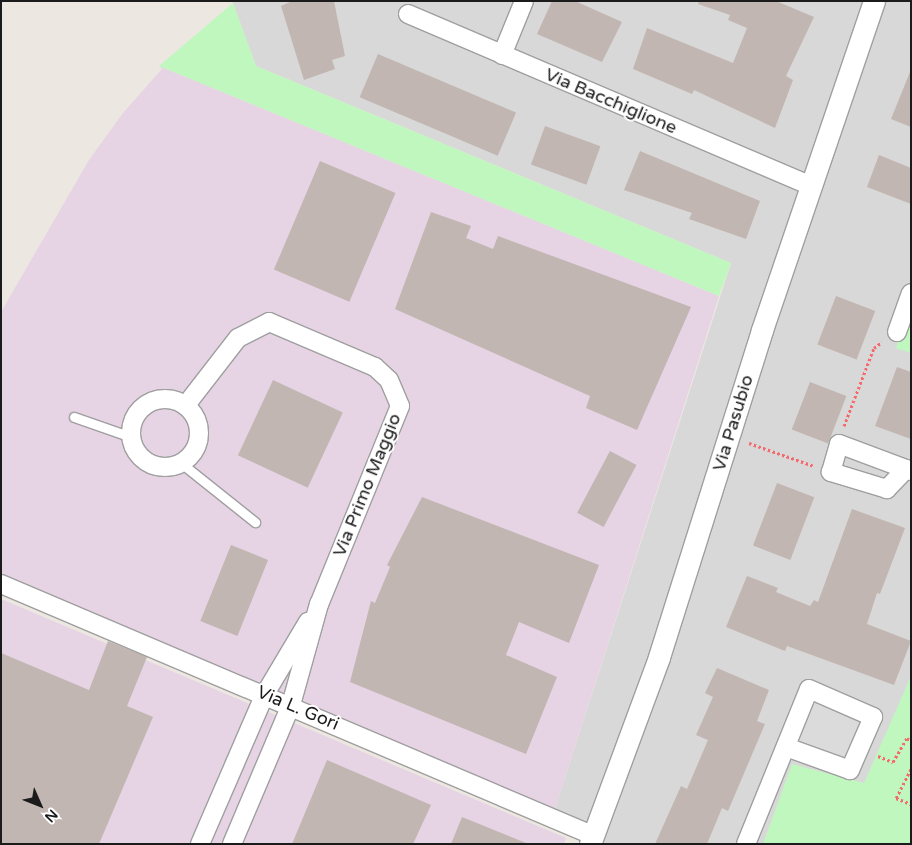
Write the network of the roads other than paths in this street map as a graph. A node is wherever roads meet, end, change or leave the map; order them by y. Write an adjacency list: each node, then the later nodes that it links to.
1 (524, 1): 4 (street)
2 (874, 1): 5 (street, Via Pasubio)
3 (408, 14): 4 (street, Via Bacchiglione)
4 (502, 54): 5 (street, Via Bacchiglione)
5 (813, 187): 19 (street, Via Pasubio)
6 (911, 293): 7 (street)
7 (897, 332)
8 (186, 405): 10 (street); 11 (street); 15 (street, Via Primo Maggio)
9 (74, 417): 10 (lane)
10 (131, 437): 11 (street)
11 (181, 463): 13 (lane)
12 (908, 470): 12 (street)
13 (255, 522)
14 (1, 584): 16 (street, Via L. Gori)
15 (319, 604): 16 (street, Via Primo Maggio); 17 (street, Via Primo Maggio)
16 (265, 694): 17 (street, Via L. Gori); 20 (street, Via Primo Maggio)
17 (291, 705): 19 (street, Via L. Gori); 21 (street, Via Primo Maggio)
18 (786, 747): 18 (street); 22 (street)
19 (592, 840)
20 (200, 844)
21 (232, 844)
22 (746, 844)

